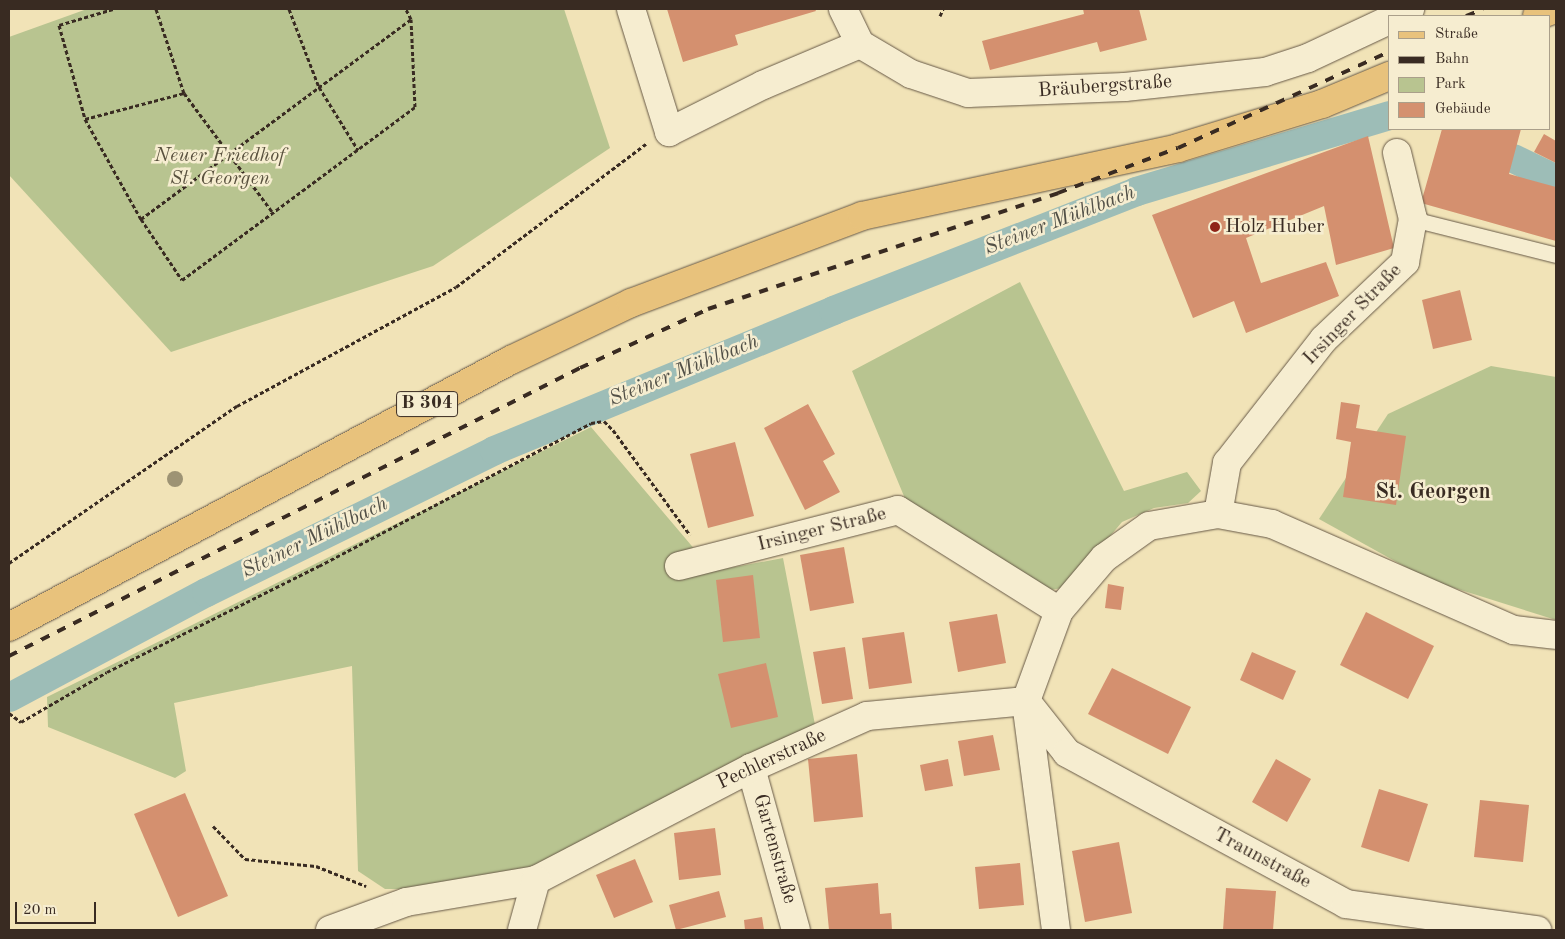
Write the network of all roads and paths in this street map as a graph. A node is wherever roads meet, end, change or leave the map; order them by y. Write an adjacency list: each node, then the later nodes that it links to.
1 (113, 9): 19 (path)
2 (156, 9): 18 (path)
3 (289, 9): 17 (path)
4 (406, 9): 13 (path)
5 (631, 9): 20 (street)
6 (844, 9): 15 (street)
7 (943, 9): 12 (path)
8 (1410, 9): 10 (street)
9 (1555, 9): 11 (main road)
10 (1398, 15)
11 (1540, 15)
12 (940, 16)
13 (411, 19): 17 (path); 21 (path)
14 (1388, 20): 15 (street, Bräubergstraße)
15 (860, 44): 20 (street)
16 (1388, 76): 33 (main road, B 304)
17 (319, 87): 21 (path); 22 (path)
18 (184, 93): 19 (path); 22 (path)
19 (85, 119): 25 (path)
20 (669, 132): 30 (path)
21 (358, 150): 24 (path)
22 (228, 154): 24 (path); 25 (path)
23 (1397, 154): 26 (street, Irsinger Straße)
24 (273, 213): 25 (path)
25 (141, 219)
26 (1414, 219): 27 (lane); 28 (street, Irsinger Straße)
27 (1556, 255)
28 (1218, 514): 32 (street); 34 (street)
29 (708, 559): 31 (street, Irsinger Straße); 32 (street, Irsinger Straße); 36 (path)
30 (9, 563)
31 (679, 566)
32 (1059, 611): 35 (street)
33 (9, 627)
34 (1556, 635)
35 (1026, 701): 37 (street, Pechlerstraße); 44 (street); 45 (street, Traunstraße)
36 (9, 714)
37 (751, 768): 39 (street, Pechlerstraße); 43 (street, Gartenstraße)
38 (213, 826): 40 (path)
39 (536, 880): 40 (street, Pechlerstraße); 42 (street)
40 (406, 902): 41 (street, Pechlerstraße)
41 (330, 930)
42 (522, 930)
43 (796, 930)
44 (1056, 930)
45 (1537, 930)

